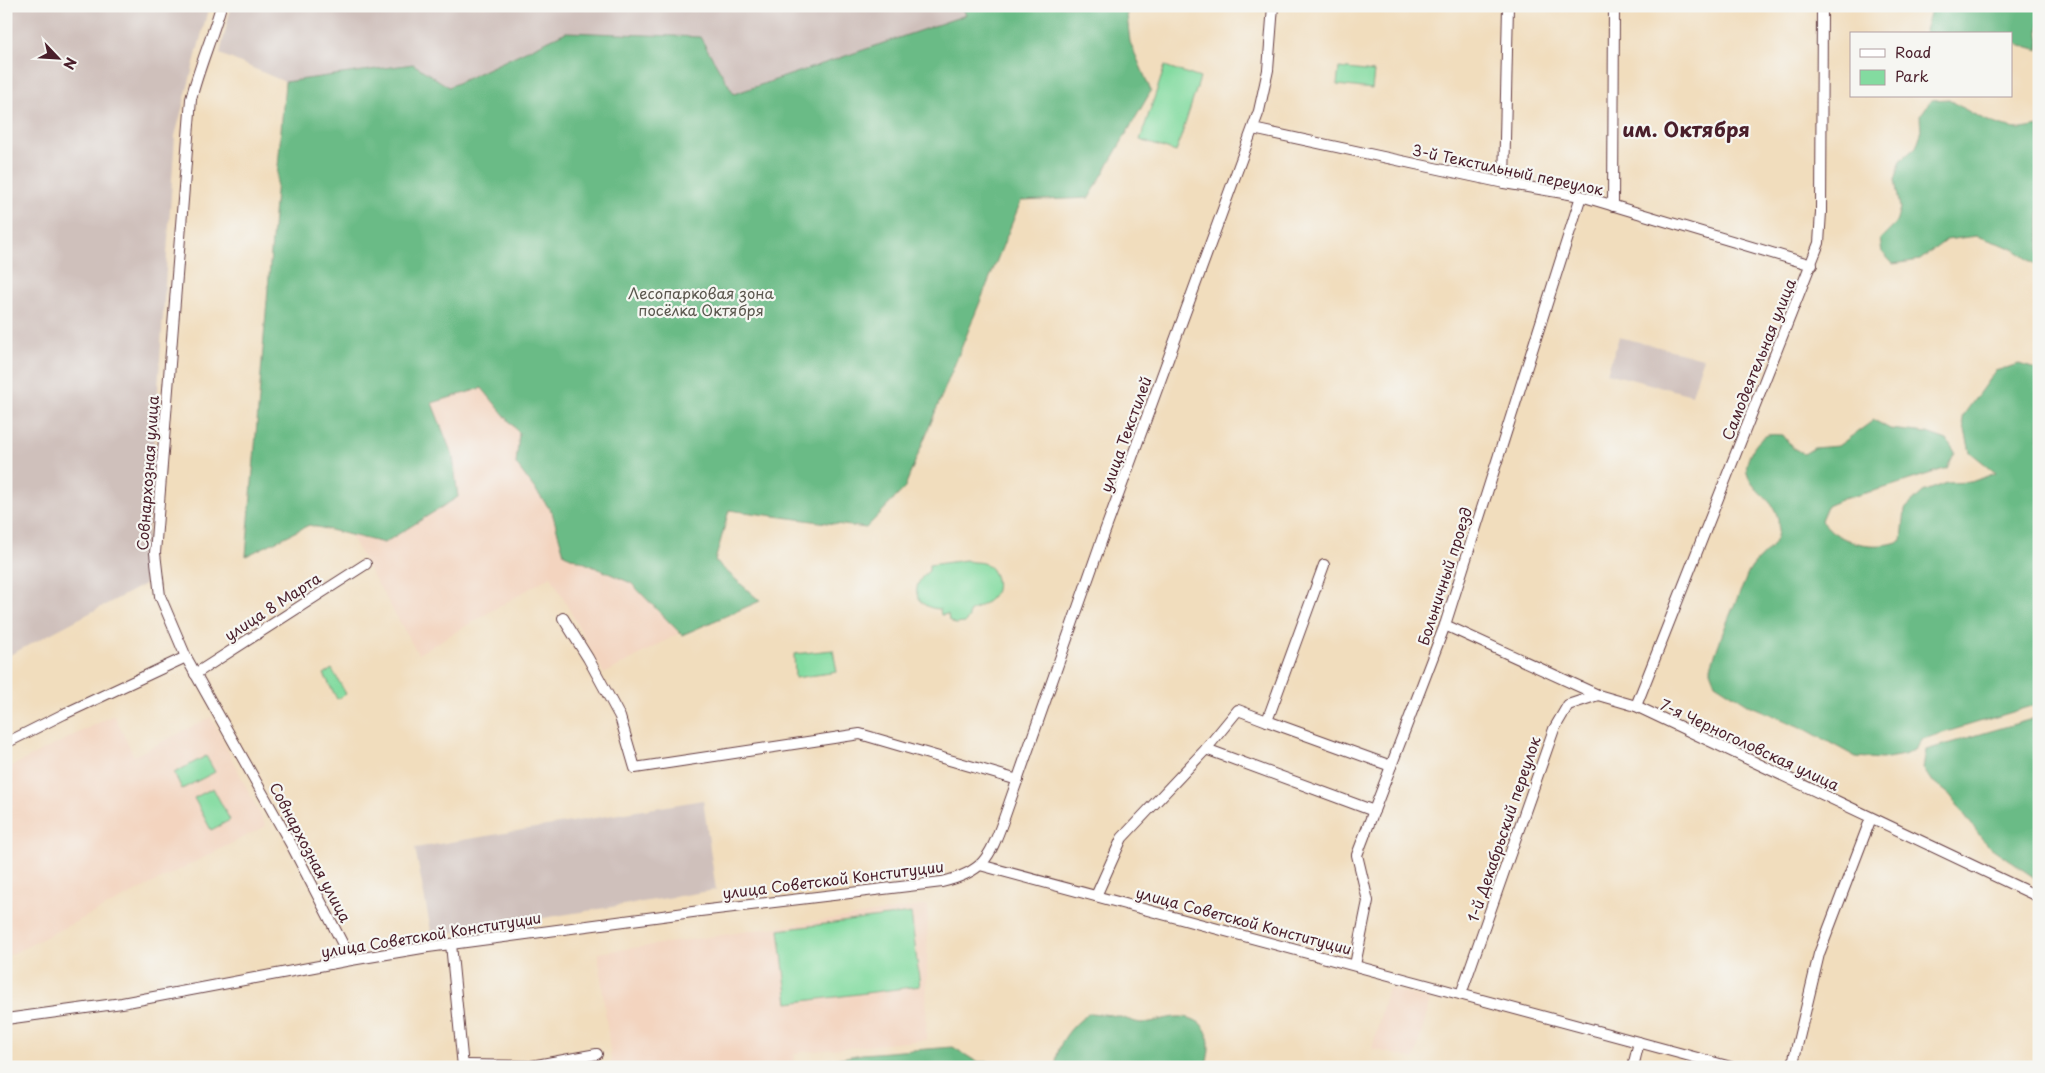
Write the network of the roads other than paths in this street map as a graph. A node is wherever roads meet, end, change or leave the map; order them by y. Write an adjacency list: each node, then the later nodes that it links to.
1 (221, 6): 15 (street, Совнархозная улица)
2 (1273, 6): 6 (street, улица Текстилей)
3 (1508, 6): 7 (street)
4 (1614, 6): 9 (street)
5 (1822, 6): 10 (street, Самодеятельная улица)
6 (1253, 130): 7 (street, 3-й Текстильный переулок); 23 (street, улица Текстилей)
7 (1504, 183): 8 (street, 3-й Текстильный переулок)
8 (1581, 196): 9 (street, 3-й Текстильный переулок); 14 (street, Больничный проезд)
9 (1613, 206): 10 (street, 3-й Текстильный переулок)
10 (1812, 265): 18 (street, Самодеятельная улица)
11 (366, 564): 16 (street, улица 8 Марта)
12 (1324, 565): 19 (street)
13 (563, 618): 23 (street)
14 (1445, 625): 17 (street, 7-я Черноголовская улица); 22 (street, Больничный проезд)
15 (186, 657): 16 (street, Совнархозная улица); 20 (street)
16 (195, 674): 30 (street, Совнархозная улица)
17 (1598, 695): 18 (street, 7-я Черноголовская улица); 32 (street, 1-й Декабрьский переулок)
18 (1636, 706): 25 (street, 7-я Черноголовская улица)
19 (1267, 721): 21 (street); 22 (street)
20 (6, 743)
21 (1206, 749): 24 (street); 27 (street)
22 (1391, 766): 24 (street, Больничный проезд)
23 (1018, 780): 26 (street, улица Текстилей)
24 (1374, 811): 31 (street, Больничный проезд)
25 (1871, 818): 28 (street, 7-я Черноголовская улица); 39 (street)
26 (980, 865): 27 (street, улица Советской Конституции); 29 (street, улица Советской Конституции)
27 (1096, 896): 31 (street, улица Советской Конституции)
28 (2039, 897)
29 (451, 944): 30 (street, улица Советской Конституции); 36 (street)
30 (351, 960): 33 (street, улица Советской Конституции)
31 (1355, 965): 32 (street, улица Советской Конституции)
32 (1460, 994): 34 (street, улица Советской Конституции)
33 (6, 1018)
34 (1639, 1042): 37 (street); 38 (street, улица Советской Конституции)
35 (597, 1054): 36 (street)
36 (463, 1066)
37 (1633, 1067)
38 (1731, 1067)
39 (1792, 1067)

